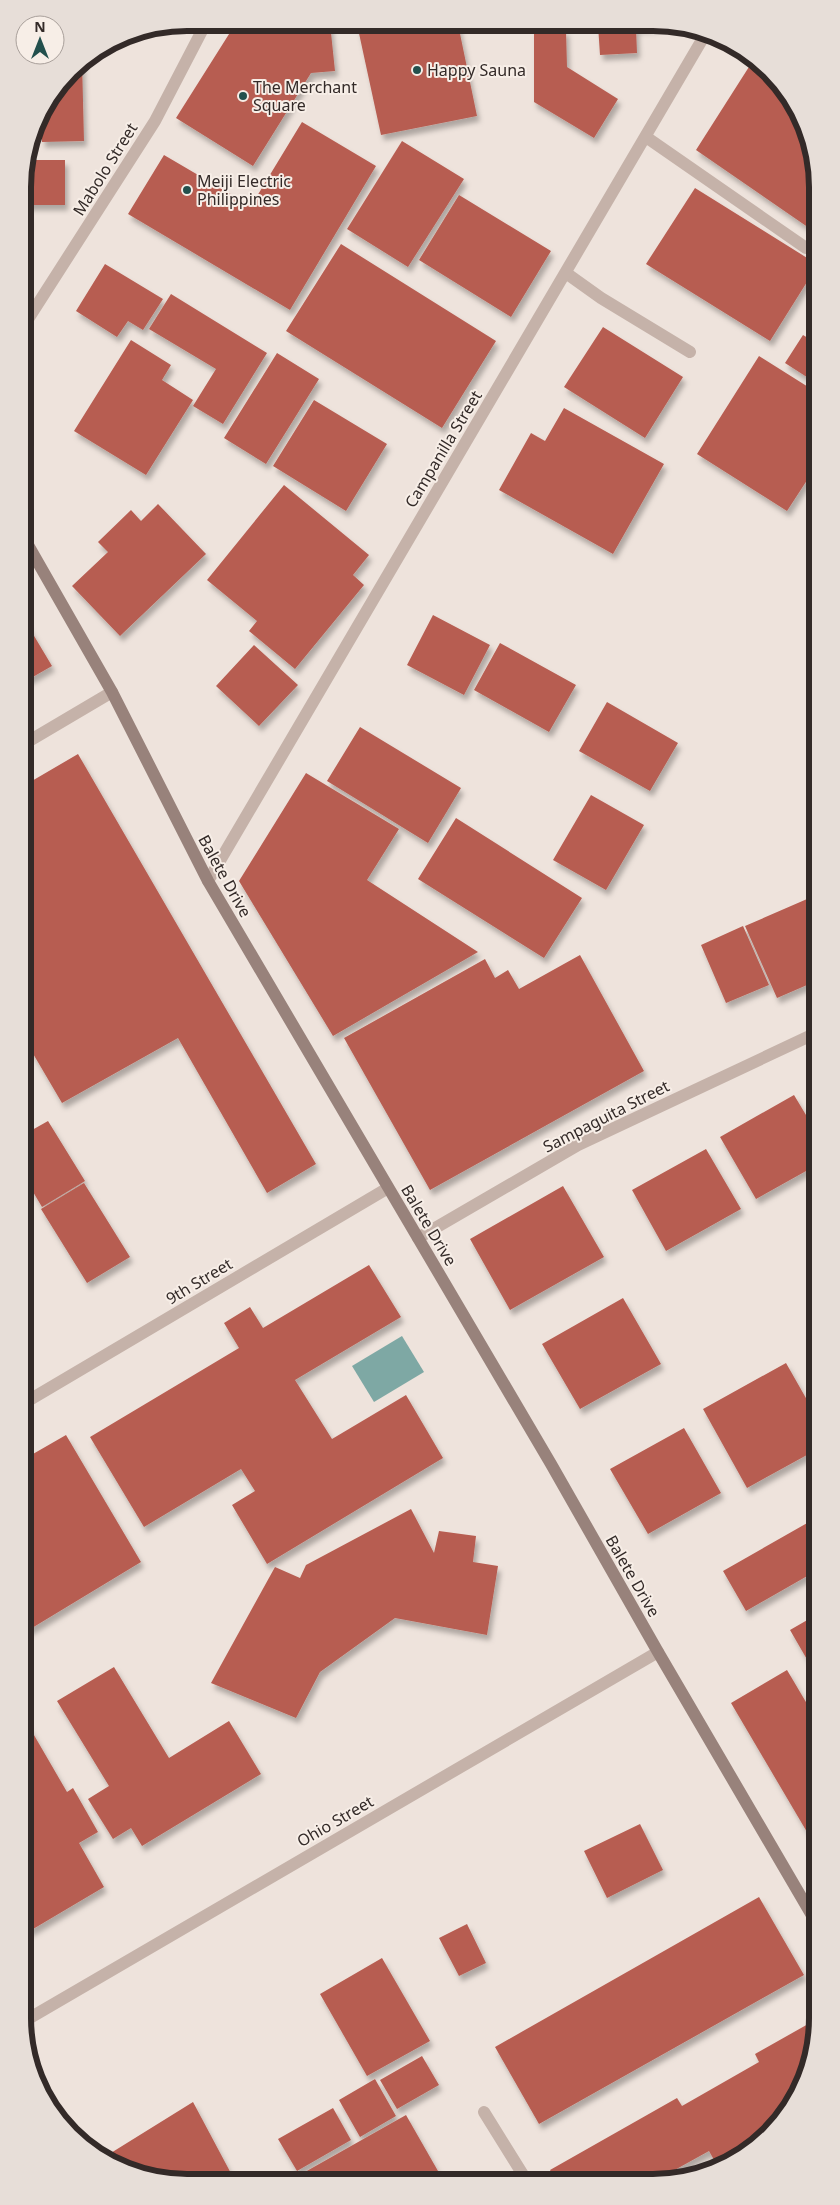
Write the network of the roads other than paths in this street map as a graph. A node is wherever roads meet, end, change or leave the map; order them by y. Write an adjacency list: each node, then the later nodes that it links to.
1 (201, 32): 6 (street, Mabolo Street)
2 (702, 40): 3 (street, Campanilla Street)
3 (646, 136): 4 (street); 5 (street, Campanilla Street)
4 (806, 248)
5 (566, 273): 7 (street); 11 (street, Campanilla Street)
6 (32, 313)
7 (690, 352)
8 (32, 552): 9 (street, Balete Drive)
9 (112, 692): 10 (street); 11 (street, Balete Drive)
10 (32, 739)
11 (208, 881): 13 (street, Balete Drive)
12 (809, 1037): 14 (street, Sampaguita Street)
13 (388, 1188): 14 (street, Balete Drive); 15 (street, 9th Street)
14 (418, 1238): 16 (street, Balete Drive)
15 (31, 1399)
16 (658, 1652): 17 (street, Balete Drive); 18 (street, Ohio Street)
17 (808, 1909)
18 (31, 2017)
19 (484, 2112): 20 (street)
20 (523, 2174)

